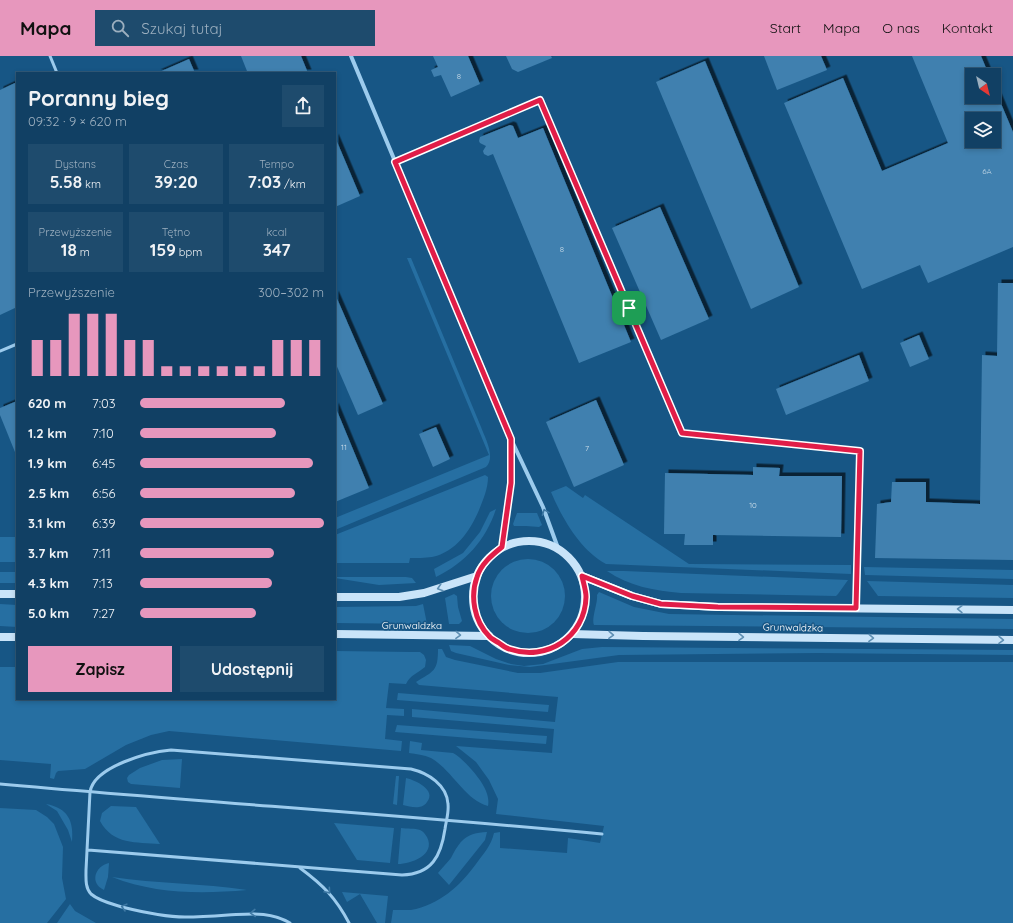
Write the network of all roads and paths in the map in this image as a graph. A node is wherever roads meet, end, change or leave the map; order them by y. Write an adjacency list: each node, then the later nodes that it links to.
1 (50, 56): 3 (lane)
2 (351, 56): 4 (street)
3 (57, 72)
4 (395, 162): 7 (street); 15 (lane)
5 (16, 344): 6 (lane)
6 (0, 351)
7 (511, 439): 8 (street); 9 (street, one-way to 7)
8 (502, 547): 9 (street); 10 (street)
9 (558, 548): 11 (street)
10 (477, 576): 14 (street, one-way to 14); 19 (street)
11 (582, 576): 15 (street, Grunwaldzka); 18 (street)
12 (0, 594): 13 (street)
13 (16, 594)
14 (336, 597)
15 (856, 608): 16 (street, Grunwaldzka, one-way to 15)
16 (1013, 610)
17 (336, 634): 19 (street, Grunwaldzka, one-way to 19)
18 (572, 634): 19 (street); 22 (street, Grunwaldzka, one-way to 22)
19 (488, 636)
20 (0, 637): 21 (street)
21 (16, 637)
22 (1013, 640)
23 (0, 784): 24 (lane)
24 (90, 792): 25 (lane); 25 (lane); 27 (lane)
25 (447, 820): 26 (lane); 28 (lane)
26 (602, 834)
27 (88, 850): 28 (lane); 29 (lane, one-way to 27)
28 (299, 867): 30 (lane, one-way to 30)
29 (290, 923)
30 (349, 923)

